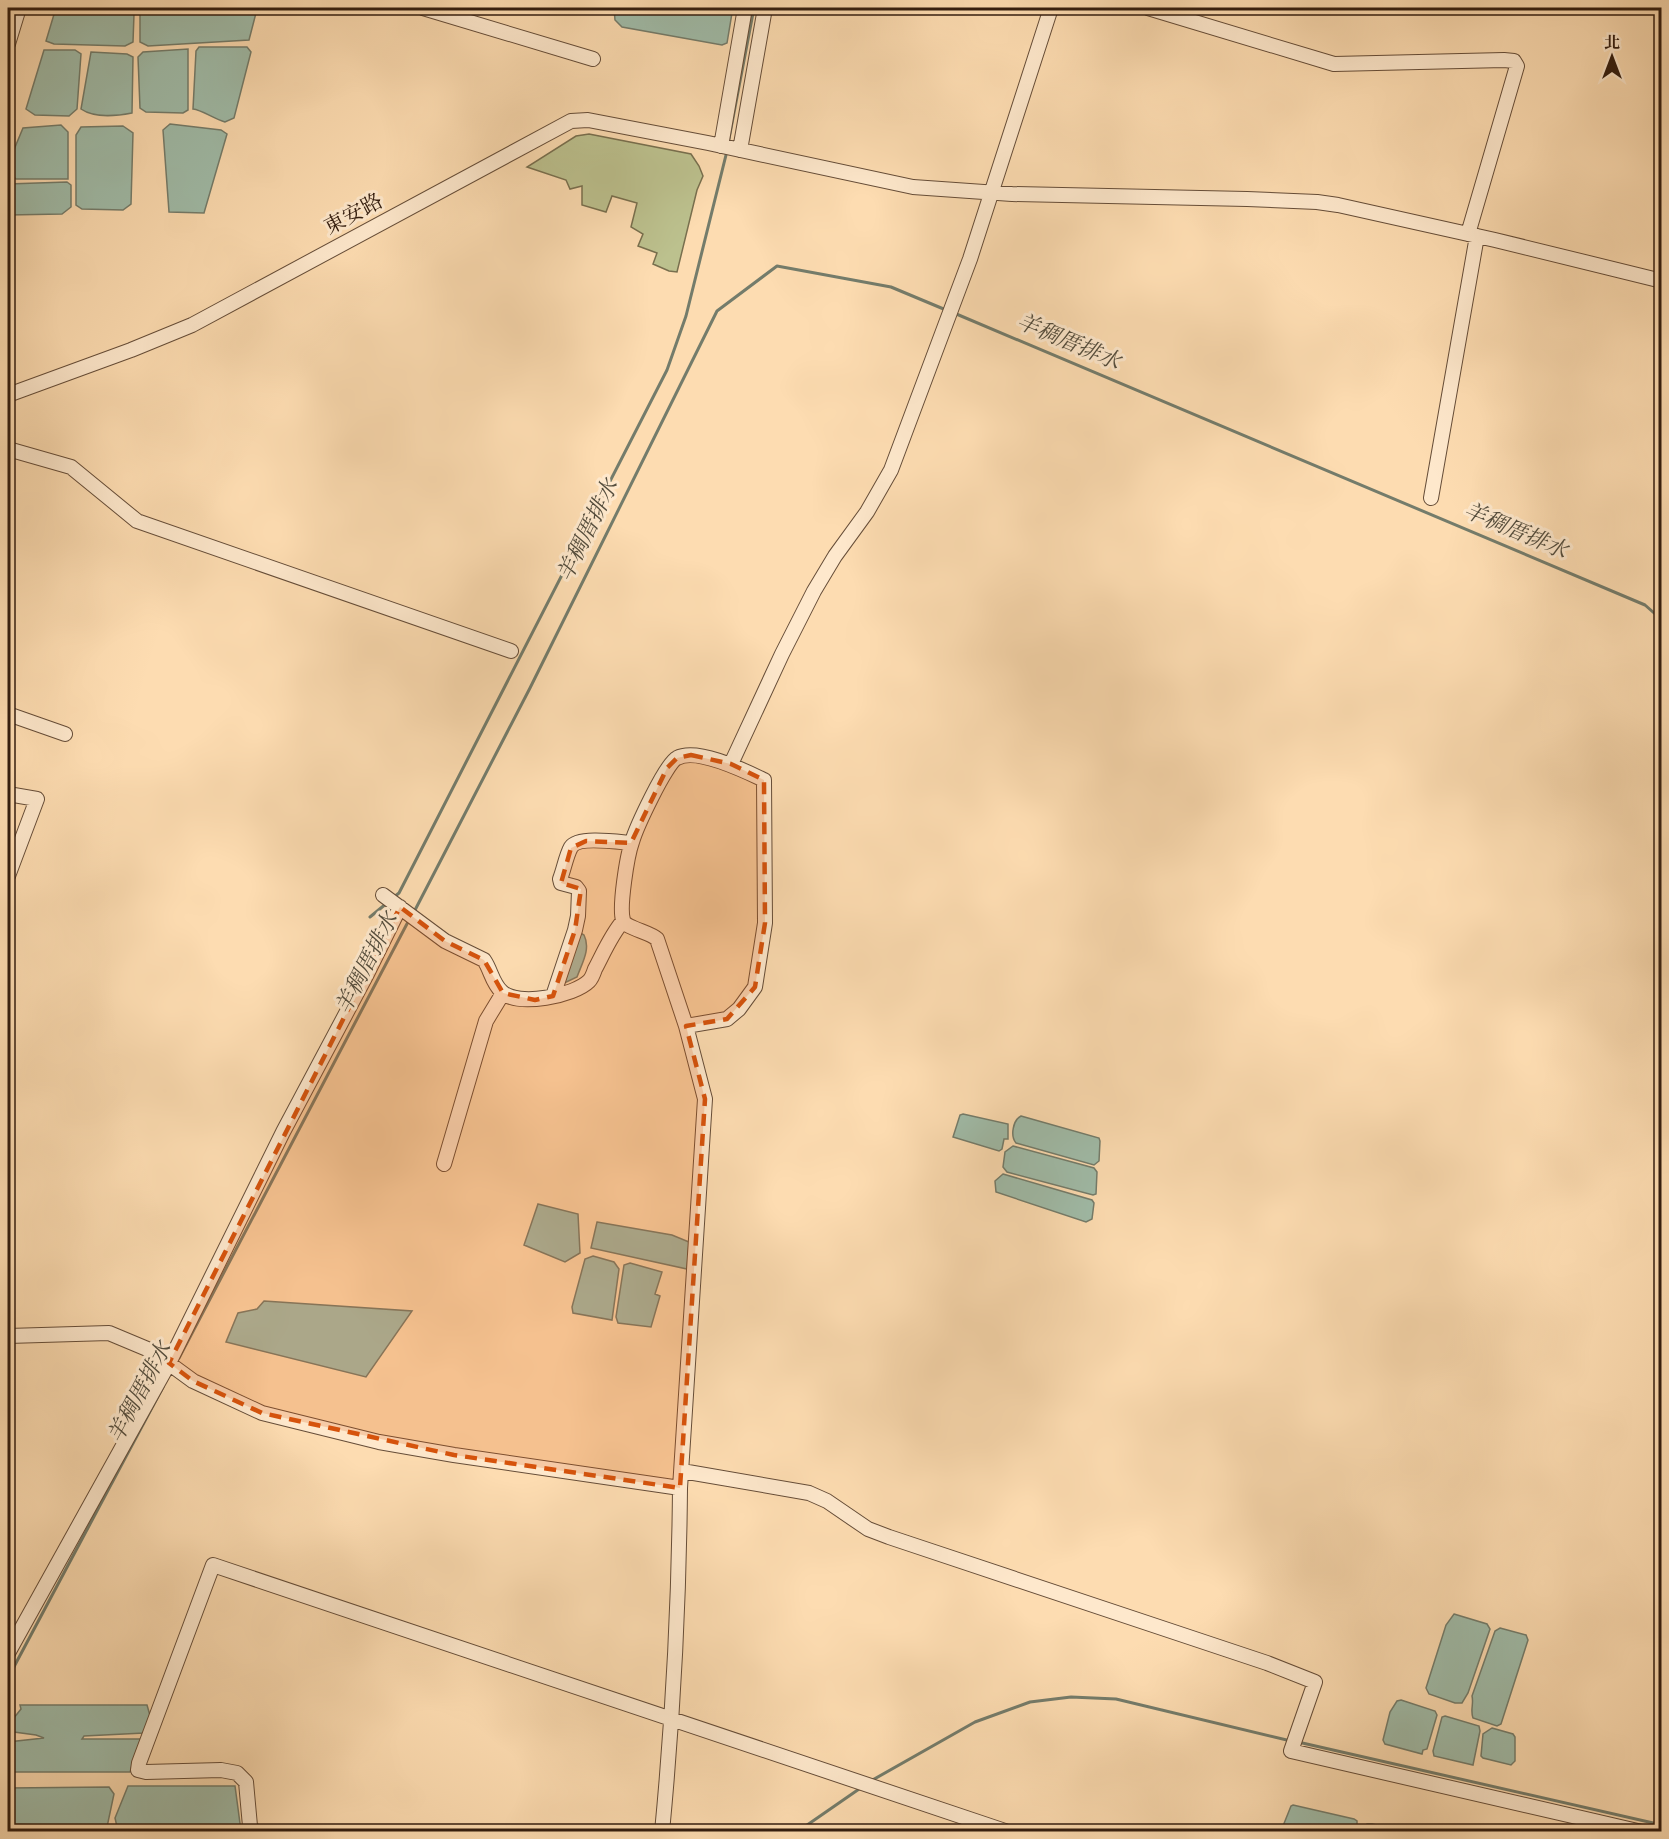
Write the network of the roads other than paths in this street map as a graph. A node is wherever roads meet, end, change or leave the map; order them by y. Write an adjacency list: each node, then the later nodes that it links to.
1 (19, 8): 7 (street)
2 (423, 8): 8 (street)
3 (745, 8): 9 (street)
4 (765, 8): 9 (street)
5 (1051, 8): 10 (street)
6 (1148, 8): 11 (street)
7 (8, 44)
8 (593, 59)
9 (730, 148): 10 (street, 東安路); 13 (street, 東安路)
10 (990, 191): 11 (street, 東安路); 19 (street)
11 (1472, 235): 12 (street, 東安路); 15 (street)
12 (1662, 281)
13 (8, 395)
14 (8, 449): 16 (street)
15 (1431, 498)
16 (511, 651)
17 (8, 714): 18 (street)
18 (65, 734)
19 (731, 764): 21 (street); 28 (street)
20 (8, 794): 22 (street)
21 (631, 843): 25 (street); 27 (street)
22 (8, 876)
23 (383, 895): 24 (street)
24 (400, 907): 26 (street); 31 (street)
25 (622, 921): 27 (street); 28 (street)
26 (503, 993): 27 (street); 29 (street)
27 (553, 996)
28 (686, 1026): 32 (street)
29 (444, 1164)
30 (8, 1336): 31 (street)
31 (170, 1364): 33 (street); 34 (street)
32 (682, 1472): 33 (street); 39 (street)
33 (680, 1488): 35 (street)
34 (8, 1653)
35 (672, 1719): 36 (street); 37 (street); 38 (street)
36 (255, 1832)
37 (662, 1832)
38 (1008, 1832)
39 (1642, 1832)

